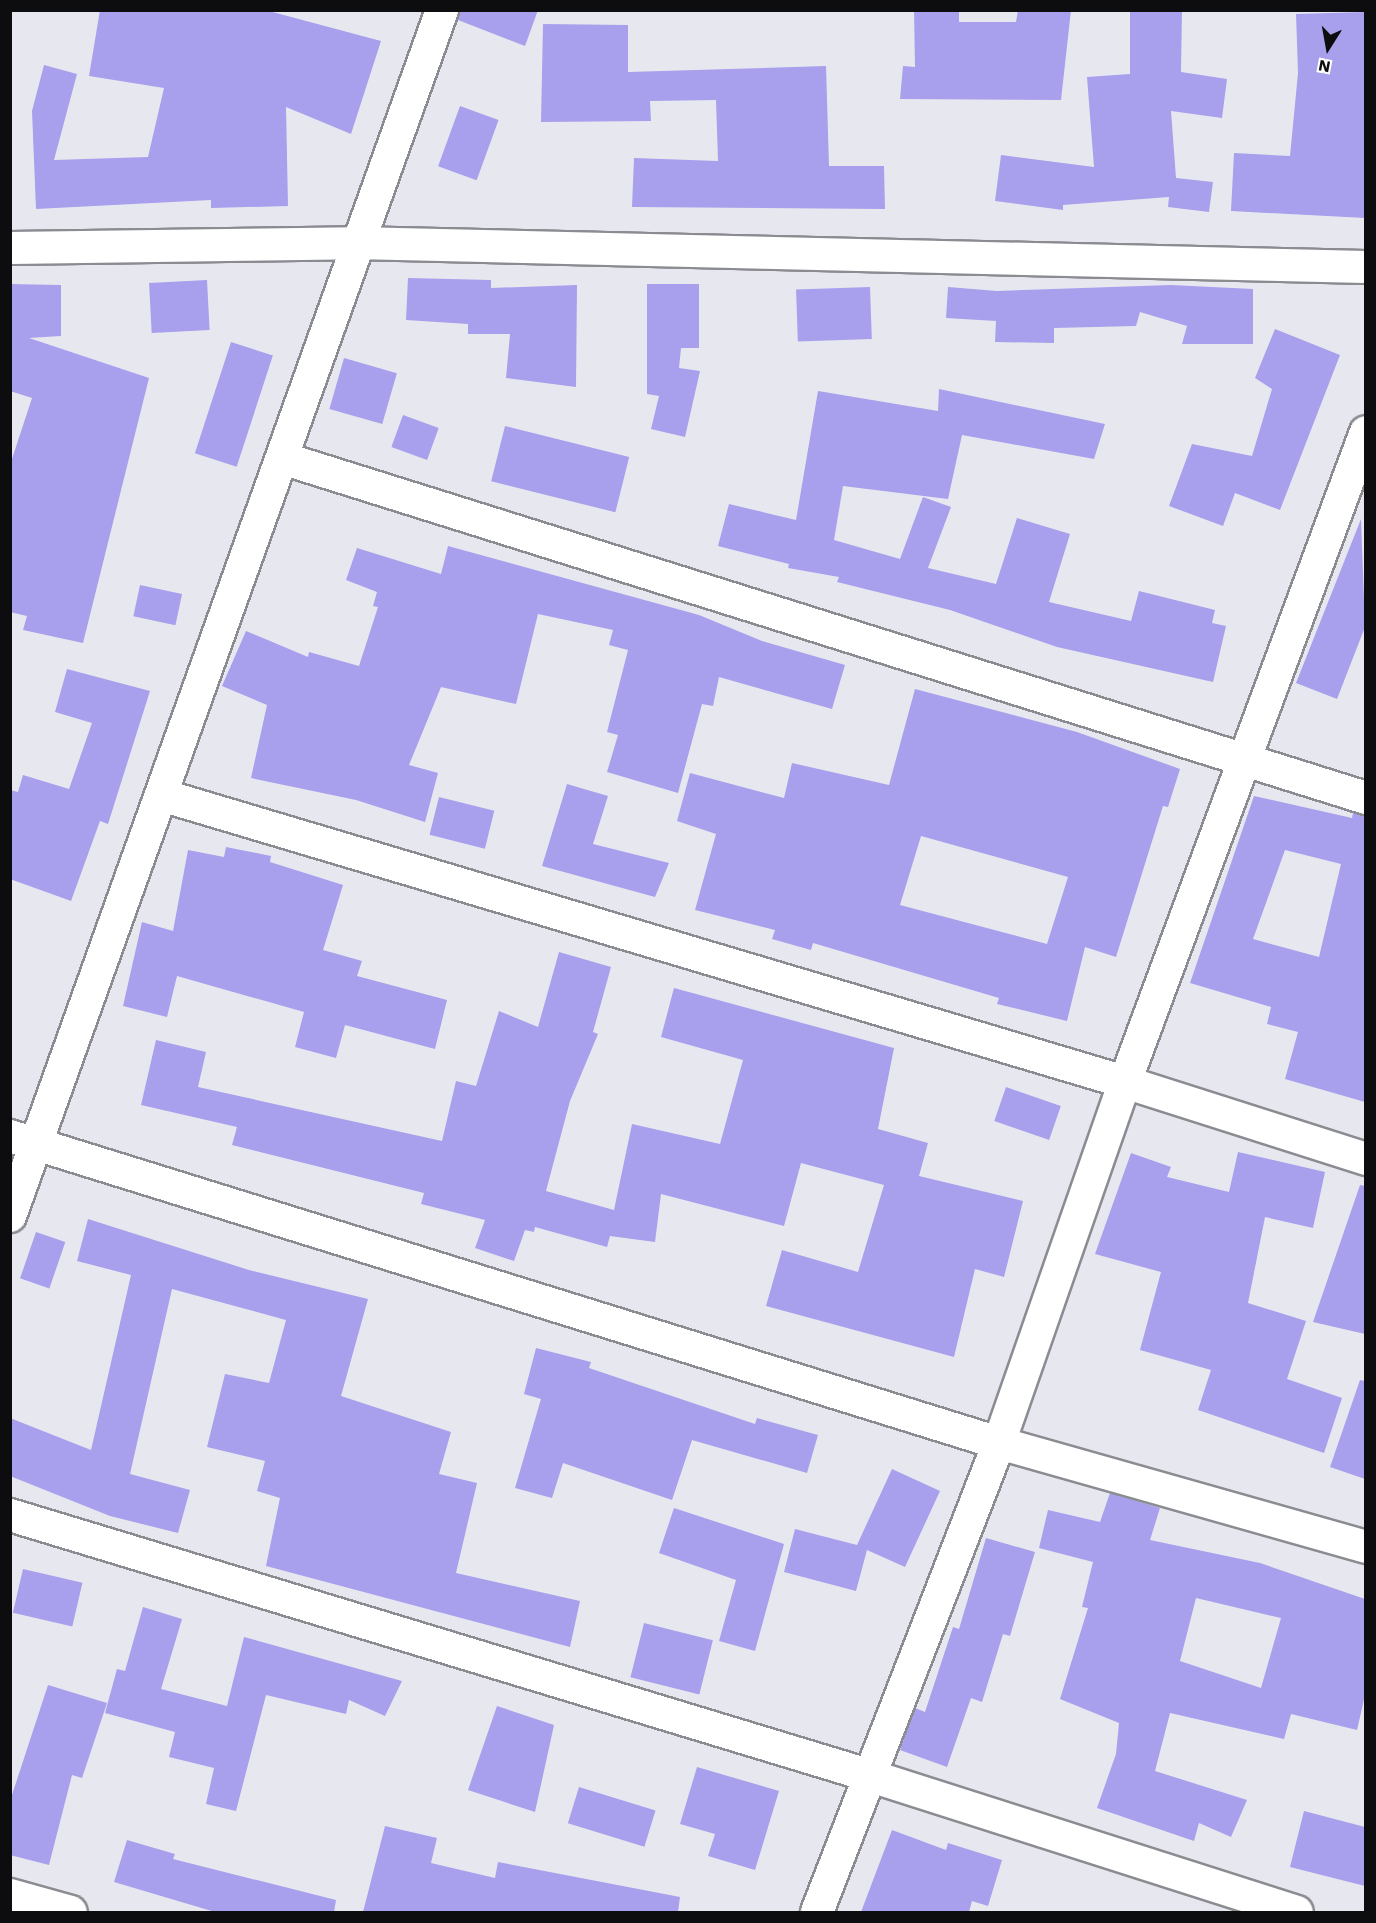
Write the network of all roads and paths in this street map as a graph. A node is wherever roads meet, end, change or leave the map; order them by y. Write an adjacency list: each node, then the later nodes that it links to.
1 (442, 10): 2 (street)
2 (355, 243): 3 (street); 4 (street); 6 (street)
3 (10, 248)
4 (1365, 267)
5 (1365, 432): 7 (street)
6 (285, 459): 7 (street); 8 (street)
7 (1244, 762): 9 (street); 10 (street)
8 (161, 795): 10 (street); 11 (street)
9 (1365, 798)
10 (1125, 1082): 12 (street); 14 (street)
11 (23, 1140): 13 (street); 14 (street)
12 (1365, 1159)
13 (10, 1215)
14 (999, 1443): 16 (street); 17 (street)
15 (10, 1515): 17 (street)
16 (1365, 1547)
17 (868, 1775): 20 (street); 21 (street)
18 (10, 1895): 19 (street)
19 (71, 1912)
20 (817, 1912)
21 (1297, 1912)

